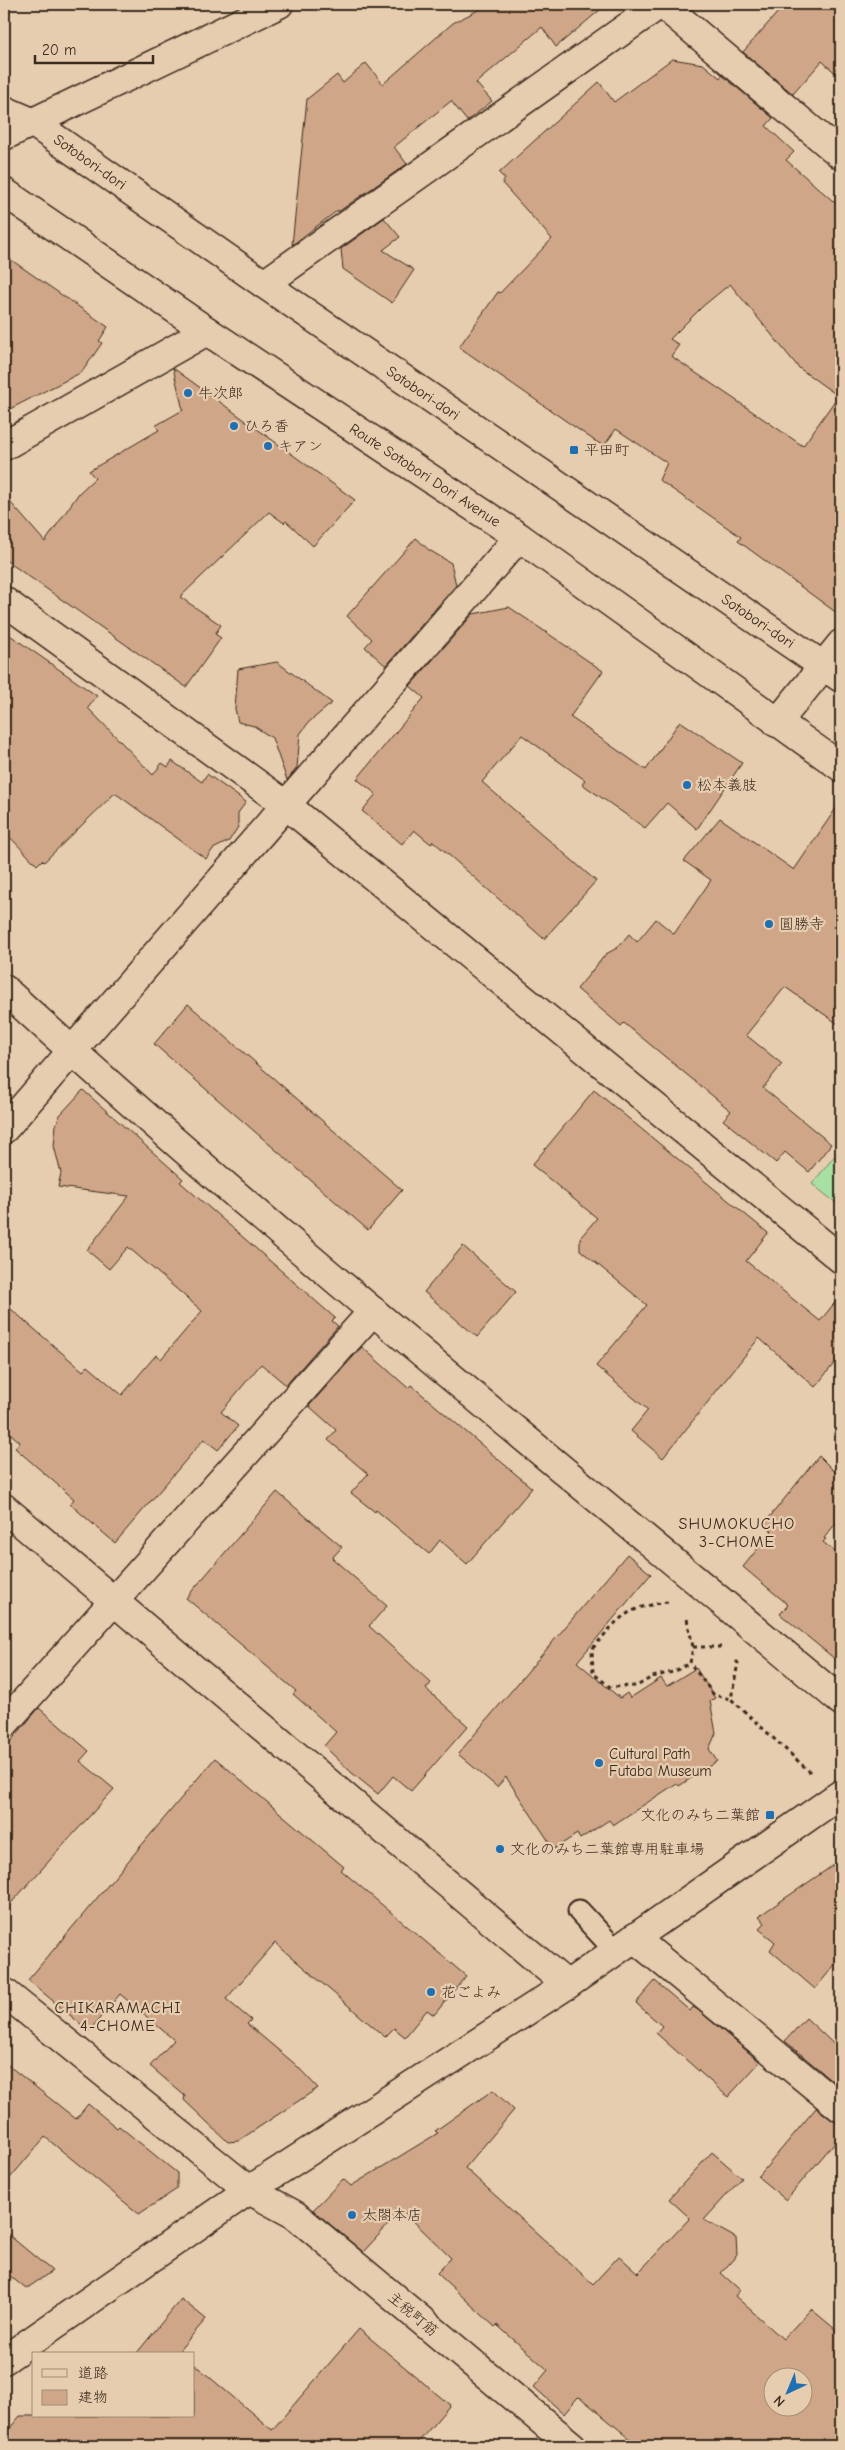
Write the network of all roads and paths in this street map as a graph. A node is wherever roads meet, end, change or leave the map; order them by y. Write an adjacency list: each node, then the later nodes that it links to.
1 (279, 4): 4 (main road)
2 (661, 4): 6 (main road); 8 (main road)
3 (4, 110): 4 (main road, Sotobori-dori)
4 (32, 122): 5 (main road); 8 (main road, Sotobori-dori)
5 (4, 136)
6 (841, 155)
7 (4, 192): 9 (main road, Route Sotobori Dori Avenue)
8 (264, 284): 14 (main road, Sotobori-dori)
9 (207, 331): 10 (main road); 11 (main road, Route Sotobori Dori Avenue)
10 (4, 446)
11 (519, 537): 15 (main road, Route Sotobori Dori Avenue); 17 (main road)
12 (4, 601): 17 (main road)
13 (841, 644): 14 (main road)
14 (832, 672): 15 (main road)
15 (778, 723): 16 (main road, Route Sotobori Dori Avenue)
16 (841, 767)
17 (285, 804): 19 (main road); 21 (main road)
18 (4, 989): 19 (main road)
19 (72, 1052): 20 (main road); 22 (main road)
20 (4, 1129)
21 (841, 1259)
22 (373, 1311): 24 (main road); 32 (main road)
23 (4, 1508): 24 (main road)
24 (115, 1602): 33 (main road); 38 (main road)
25 (676, 1607): 30 (path)
26 (685, 1612): 27 (path)
27 (693, 1647): 28 (path); 30 (path)
28 (726, 1652)
29 (732, 1658): 31 (path)
30 (690, 1663): 31 (path)
31 (731, 1699): 34 (path)
32 (841, 1701)
33 (4, 1724)
34 (810, 1772)
35 (841, 1794): 37 (main road)
36 (579, 1911): 37 (lane)
37 (625, 1944): 38 (main road); 40 (main road)
38 (567, 1985): 41 (main road)
39 (4, 1992): 41 (main road, 主税町筋)
40 (841, 2108)
41 (249, 2190): 42 (main road); 43 (main road, 主税町筋)
42 (4, 2360)
43 (572, 2446)

